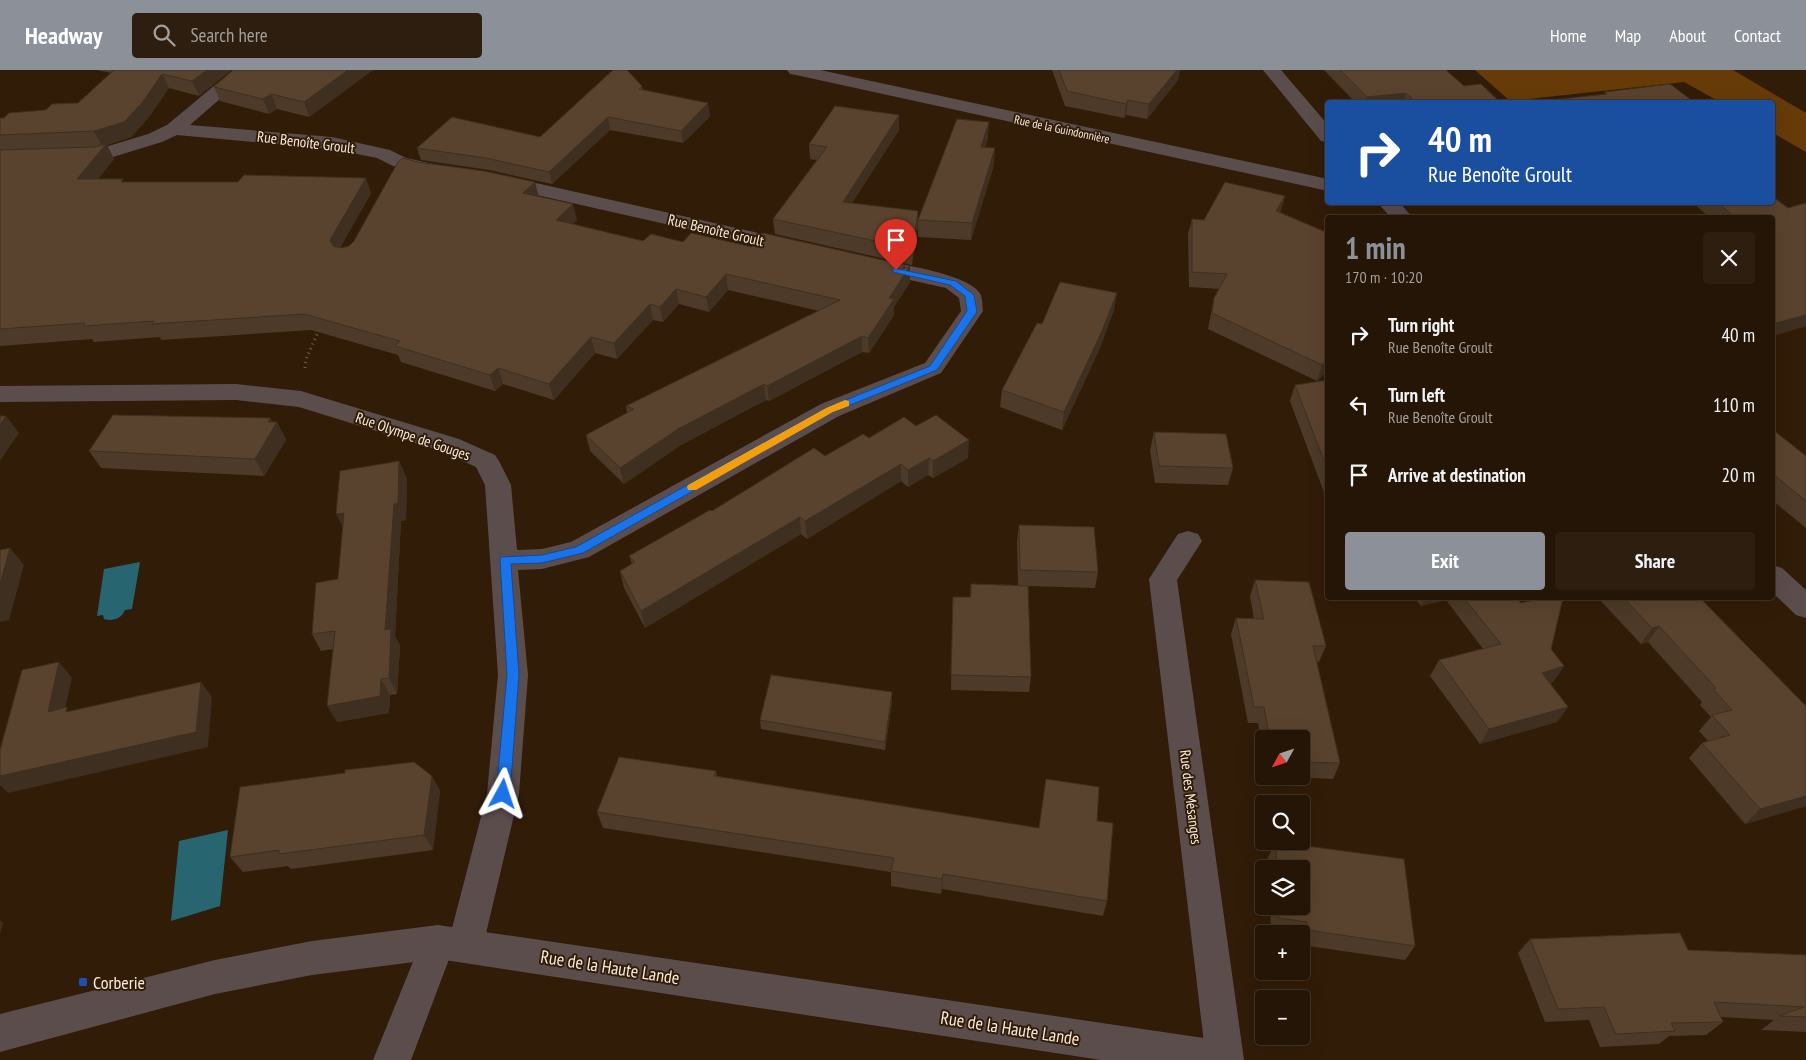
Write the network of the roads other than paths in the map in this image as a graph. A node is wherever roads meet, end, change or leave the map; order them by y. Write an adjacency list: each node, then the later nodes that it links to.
1 (244, 70): 4 (street)
2 (796, 70): 9 (street, Rue de la Guindonnière)
3 (1272, 70): 5 (street)
4 (174, 129): 6 (street); 7 (street, Rue Benoîte Groult)
5 (1325, 133)
6 (0, 158)
7 (450, 173)
8 (479, 177): 12 (street, Rue Benoîte Groult)
9 (1325, 184)
10 (1390, 205): 11 (street)
11 (1400, 215)
12 (811, 251)
13 (858, 262): 16 (street)
14 (0, 394): 16 (street, Rue Olympe de Gouges)
15 (1188, 541): 22 (street, Rue des Mésanges)
16 (505, 560): 19 (street, Rue Olympe de Gouges)
17 (1775, 578): 18 (street)
18 (1806, 607)
19 (452, 944): 20 (street, Rue de la Haute Lande); 21 (street, Rue Olympe de Gouges); 22 (street, Rue de la Haute Lande)
20 (0, 1033)
21 (392, 1060)
22 (1224, 1060)

